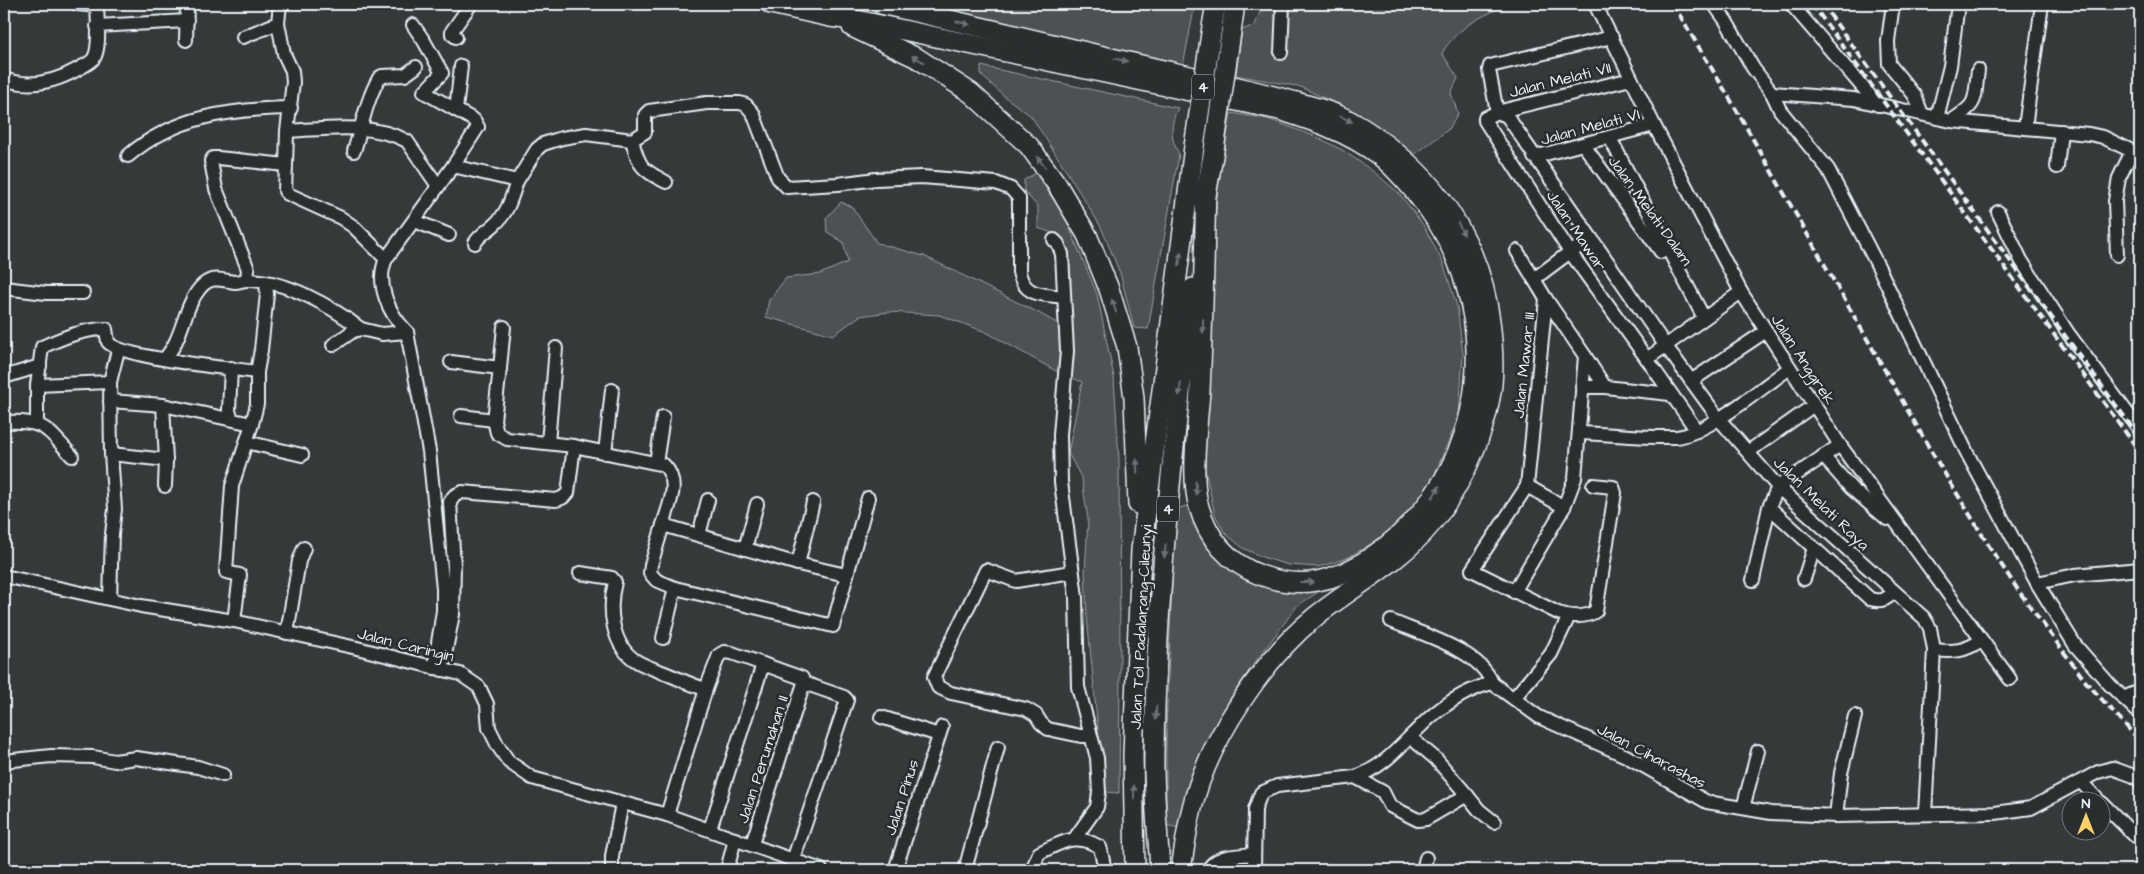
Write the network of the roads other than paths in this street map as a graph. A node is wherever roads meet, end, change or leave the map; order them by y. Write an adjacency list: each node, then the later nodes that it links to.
1 (77, 4): 16 (street)
2 (186, 4): 18 (street)
3 (280, 4): 19 (street)
4 (471, 4): 22 (street)
5 (771, 4): 17 (highway)
6 (881, 4): 218 (highway, one-way to 218)
7 (1216, 4): 151 (highway, Jalan Tol Padalarang–Cileunyi / 4, one-way to 7, bridge)
8 (1236, 4): 61 (highway, Jalan Tol Padalarang–Cileunyi / 4, bridge)
9 (1283, 4): 26 (street)
10 (1595, 4): 24 (street, Jalan Anggrek)
11 (1714, 4): 32 (street)
12 (1791, 4): 33 (street)
13 (1893, 4): 37 (street)
14 (1958, 4): 39 (street)
15 (2041, 4): 42 (street)
16 (97, 5): 21 (street)
17 (830, 17): 61 (highway, one-way to 17); 151 (highway, one-way to 17)
18 (186, 21): 21 (street); 25 (street)
19 (278, 23): 23 (street); 34 (street)
20 (413, 25): 35 (street)
21 (97, 26): 30 (street)
22 (455, 32)
23 (243, 37)
24 (1612, 37): 31 (street, Jalan Anggrek); 36 (street)
25 (186, 40)
26 (1281, 53)
27 (461, 66): 35 (street)
28 (416, 67): 43 (street)
29 (1978, 70): 40 (street)
30 (4, 79)
31 (1631, 79): 36 (street, Jalan Melati VII); 41 (street, Jalan Anggrek)
32 (1772, 93): 33 (street); 160 (street)
33 (1878, 105): 37 (street)
34 (291, 108): 44 (street); 51 (street)
35 (456, 110): 54 (street)
36 (1497, 112): 38 (street, Jalan Melati VII); 52 (street, Jalan Melati Raya)
37 (1922, 114): 39 (street)
38 (1485, 118): 69 (street, Jalan Mawar)
39 (1936, 118): 40 (street)
40 (1950, 121): 42 (street)
41 (1654, 125): 46 (street, Jalan Melati VI); 76 (street, Jalan Anggrek)
42 (2025, 127): 45 (street)
43 (362, 128): 44 (street); 49 (street); 59 (street)
44 (287, 131): 53 (street)
45 (2060, 131): 50 (street); 55 (street)
46 (1610, 138): 48 (street, Jalan Melati VI); 56 (street)
47 (632, 140): 57 (street); 58 (street); 79 (street)
48 (1583, 144): 52 (street, Jalan Melati VI); 60 (street, Jalan Melati Dalam)
49 (354, 151)
50 (2136, 153): 70 (street)
51 (128, 156)
52 (1534, 157): 66 (street, Jalan Melati Raya)
53 (286, 165): 71 (street); 73 (street)
54 (453, 166): 57 (street); 59 (street)
55 (2057, 168)
56 (1629, 177): 60 (street); 78 (street)
57 (517, 181): 67 (street)
58 (666, 182)
59 (438, 186): 63 (street)
60 (1615, 187): 78 (street, Jalan Melati Dalam)
61 (1206, 190): 217 (highway, Jalan Tol Padalarang–Cileunyi / 4, one-way to 217)
62 (1998, 212): 118 (street)
63 (415, 221): 64 (street); 71 (street)
64 (449, 235)
65 (1054, 240): 79 (street)
66 (1592, 241): 69 (street); 87 (street, Jalan Melati Raya)
67 (475, 243)
68 (1517, 251): 72 (street)
69 (1570, 252): 72 (street); 92 (street, Jalan Mawar)
70 (2117, 255)
71 (386, 259): 85 (street)
72 (1534, 279): 80 (street)
73 (247, 280): 74 (street); 91 (street)
74 (266, 283): 83 (street); 98 (street)
75 (4, 288): 77 (street)
76 (1741, 292): 81 (street); 84 (street, Jalan Anggrek)
77 (83, 293)
78 (1691, 295): 81 (street)
79 (1064, 297): 154 (street)
80 (1546, 299): 90 (street, Jalan Mawar III); 135 (street, Jalan Mawar III)
81 (1704, 318): 87 (street)
82 (504, 327): 96 (street)
83 (361, 329): 85 (street); 86 (street)
84 (1766, 331): 97 (street, Jalan Anggrek); 100 (street)
85 (406, 332): 143 (street)
86 (333, 345)
87 (1664, 345): 92 (street); 100 (street, Jalan Melati Raya)
88 (556, 348): 122 (street)
89 (118, 350): 91 (street); 94 (street); 101 (street)
90 (1585, 356): 103 (street); 104 (street, Jalan Mawar III)
91 (164, 359): 95 (street)
92 (1647, 359): 106 (street, Jalan Mawar)
93 (451, 362): 96 (street)
94 (40, 366): 99 (street); 102 (street)
95 (231, 368): 98 (street); 112 (street)
96 (500, 368): 114 (street)
97 (1790, 368): 109 (street, Jalan Anggrek); 113 (street)
98 (256, 372): 117 (street)
99 (4, 377)
100 (1691, 381): 113 (street, Jalan Melati Raya)
101 (110, 382): 102 (street); 107 (street)
102 (38, 385): 116 (street)
103 (1582, 387): 104 (street); 120 (street)
104 (1605, 387): 106 (street)
105 (612, 390): 126 (street)
106 (1670, 394): 119 (street, Jalan Mawar)
107 (110, 401): 108 (street); 127 (street)
108 (163, 405): 112 (street); 131 (street)
109 (1814, 405): 123 (street, Jalan Anggrek); 125 (street)
110 (461, 416): 114 (street)
111 (663, 417): 132 (street)
112 (230, 418): 117 (street)
113 (1719, 419): 119 (street); 125 (street, Jalan Melati Raya)
114 (494, 420): 122 (street)
115 (4, 422): 116 (street)
116 (36, 423): 129 (street)
117 (252, 424): 121 (street)
118 (2140, 430)
119 (1697, 431): 120 (street)
120 (1580, 432): 141 (street)
121 (246, 442): 128 (street); 167 (street)
122 (548, 444): 124 (street)
123 (1840, 445): 130 (street); 146 (street, Jalan Anggrek)
124 (574, 446): 126 (street); 144 (street)
125 (1748, 452): 136 (street, Jalan Melati Raya)
126 (605, 453): 132 (street)
127 (111, 454): 131 (street); 164 (street)
128 (302, 455)
129 (72, 456)
130 (1823, 456): 136 (street); 146 (street)
131 (166, 460): 134 (street)
132 (656, 463): 145 (street)
133 (1593, 485): 165 (street)
134 (165, 486)
135 (1527, 486): 141 (street); 162 (street, Jalan Mawar III)
136 (1778, 487): 142 (street); 163 (street, Jalan Melati Raya)
137 (868, 498): 156 (street)
138 (708, 500): 147 (street)
139 (813, 502): 152 (street)
140 (757, 504): 149 (street)
141 (1564, 507): 162 (street)
142 (1769, 507): 150 (street); 159 (street)
143 (435, 510): 144 (street); 173 (street)
144 (449, 510): 173 (street)
145 (663, 525): 147 (street); 161 (street)
146 (1902, 533): 170 (street)
147 (699, 535): 149 (street)
148 (304, 548): 168 (street)
149 (745, 548): 152 (street)
150 (1814, 548): 158 (street); 163 (street)
151 (1141, 550): 216 (highway, Jalan Tol Padalarang–Cileunyi / 4, one-way to 151)
152 (798, 564): 156 (street)
153 (2140, 570): 160 (street)
154 (1072, 572): 184 (street); 184 (street)
155 (580, 573): 177 (street)
156 (846, 575): 161 (street)
157 (4, 576): 164 (street, Jalan Caringin)
158 (1804, 579)
159 (1753, 580)
160 (2037, 583): 180 (street)
161 (675, 588): 169 (street)
162 (1514, 592): 165 (street, Jalan Mawar III)
163 (1894, 592): 171 (street, Jalan Melati Raya)
164 (110, 599): 167 (street, Jalan Caringin)
165 (1569, 616): 179 (street)
166 (1391, 621): 176 (street, Jalan Ciharashas)
167 (234, 622): 168 (street, Jalan Caringin)
168 (287, 633): 173 (street, Jalan Caringin)
169 (663, 638)
170 (1980, 640): 171 (street); 174 (street)
171 (1934, 650): 198 (street, Jalan Melati Raya)
172 (763, 664): 175 (street); 177 (street); 202 (street)
173 (438, 669): 195 (street, Jalan Caringin)
174 (2010, 679)
175 (804, 682): 206 (street, Jalan Perumahan II); 208 (street)
176 (1492, 683): 179 (street, Jalan Ciharashas); 185 (street)
177 (706, 689): 199 (street)
178 (2140, 691): 180 (street)
179 (1514, 698): 196 (street, Jalan Ciharashas)
180 (2124, 698): 181 (street)
181 (2140, 714)
182 (1855, 716): 200 (street)
183 (881, 717): 212 (street, Jalan Pinus)
184 (1090, 732): 204 (street)
185 (1410, 737): 190 (street); 194 (street)
186 (998, 747): 213 (street)
187 (1758, 751): 196 (street)
188 (4, 761): 189 (street)
189 (223, 775)
190 (1355, 777): 194 (street); 207 (street)
191 (2140, 781): 192 (street, Jalan Ciharashas)
192 (2081, 782): 193 (street); 198 (street, Jalan Ciharashas)
193 (2091, 792)
194 (1467, 794): 201 (street)
195 (622, 803): 199 (street, Jalan Caringin); 209 (street)
196 (1743, 808): 200 (street, Jalan Ciharashas)
197 (2112, 813): 203 (street)
198 (1925, 814): 200 (street, Jalan Ciharashas)
199 (668, 815): 202 (street, Jalan Caringin)
200 (1836, 816)
201 (1494, 822)
202 (710, 829): 205 (street, Jalan Caringin)
203 (2135, 836)
204 (1075, 838): 214 (street); 215 (street)
205 (735, 839): 206 (street, Jalan Caringin); 210 (street)
206 (752, 844): 208 (street, Jalan Caringin)
207 (1254, 854): 219 (street); 220 (street)
208 (793, 860): 211 (street, Jalan Caringin)
209 (612, 870)
210 (727, 870)
211 (821, 870)
212 (895, 870)
213 (965, 870)
214 (1032, 870)
215 (1104, 870)
216 (1135, 870)
217 (1160, 870)
218 (1181, 870)
219 (1208, 870)
220 (1254, 870)

